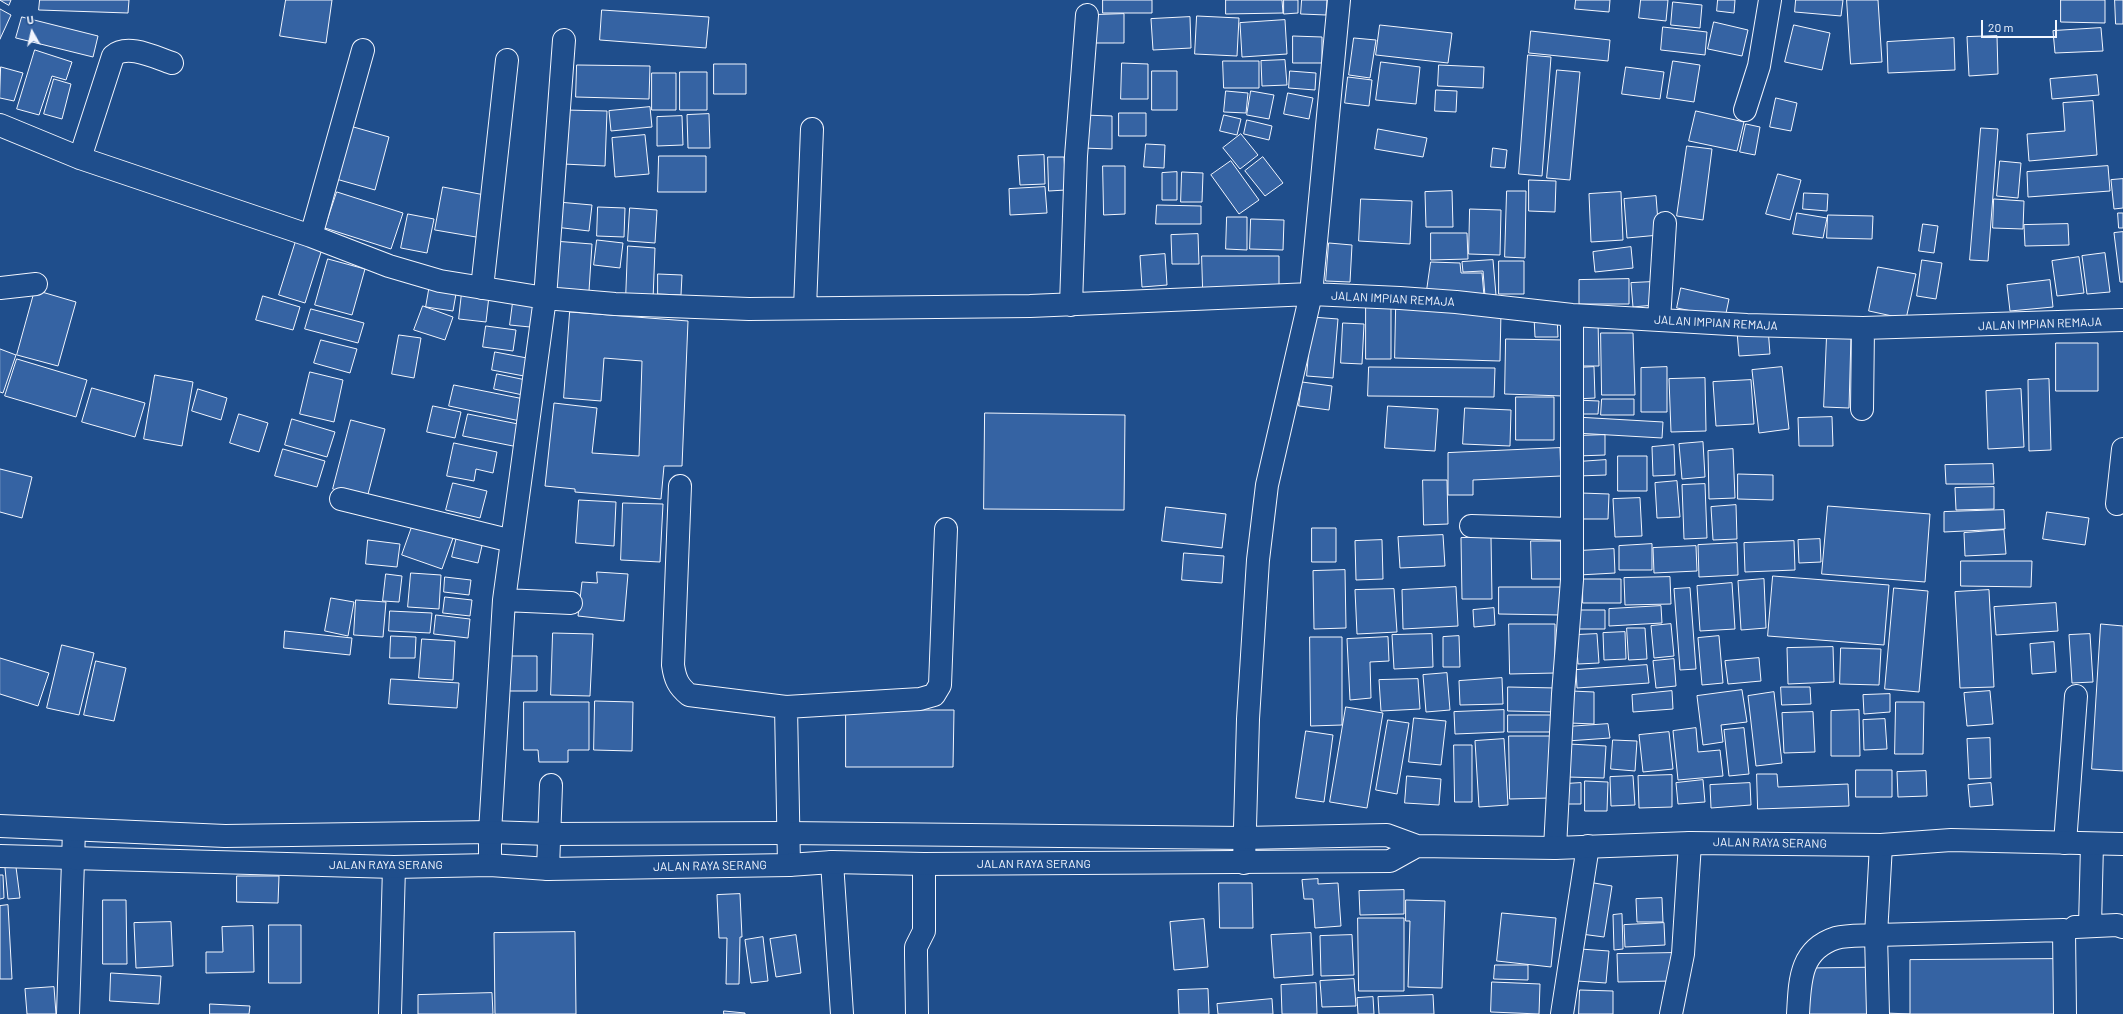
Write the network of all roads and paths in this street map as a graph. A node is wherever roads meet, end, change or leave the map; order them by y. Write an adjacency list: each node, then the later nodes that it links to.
1 (1339, 0): 17 (main road)
2 (1770, 0): 8 (main road)
3 (1087, 15): 19 (main road)
4 (564, 40): 18 (main road)
5 (363, 50): 13 (main road)
6 (507, 60): 16 (main road)
7 (172, 63): 11 (main road)
8 (1745, 110)
9 (0, 125): 11 (main road, JALAN IMPIAN REMAJA)
10 (812, 129): 20 (main road)
11 (80, 158): 13 (main road, JALAN IMPIAN REMAJA)
12 (1665, 223): 22 (main road)
13 (311, 236): 16 (main road, JALAN IMPIAN REMAJA)
14 (36, 284): 15 (main road)
15 (0, 288)
16 (482, 288): 18 (main road, JALAN IMPIAN REMAJA)
17 (1311, 294): 19 (main road, JALAN IMPIAN REMAJA); 21 (main road, JALAN IMPIAN REMAJA); 44 (main road)
18 (545, 298): 20 (main road, JALAN IMPIAN REMAJA); 33 (main road)
19 (1071, 305): 20 (main road, JALAN IMPIAN REMAJA)
20 (806, 308)
21 (1572, 315): 22 (main road, JALAN IMPIAN REMAJA); 32 (main road)
22 (1659, 320): 24 (main road, JALAN IMPIAN REMAJA)
23 (2123, 320): 24 (main road, JALAN IMPIAN REMAJA)
24 (1863, 328): 25 (main road)
25 (1862, 409)
26 (2123, 449): 29 (main road)
27 (680, 486): 37 (main road)
28 (341, 499): 33 (main road)
29 (2117, 504)
30 (1471, 526): 32 (main road)
31 (946, 529): 37 (main road)
32 (1571, 529): 52 (main road)
33 (512, 541): 34 (main road)
34 (504, 600): 35 (main road); 41 (main road)
35 (571, 603)
36 (2076, 696): 46 (main road)
37 (786, 707): 42 (main road)
38 (550, 785): 43 (main road)
39 (0, 826): 40 (main road, JALAN RAYA SERANG)
40 (74, 830): 41 (main road, JALAN RAYA SERANG); 54 (main road)
41 (490, 832): 43 (main road, JALAN RAYA SERANG); 57 (main road)
42 (787, 833): 43 (main road, JALAN RAYA SERANG); 44 (main road, JALAN RAYA SERANG); 59 (main road)
43 (549, 834): 61 (main road)
44 (1243, 838): 50 (main road, JALAN RAYA SERANG); 56 (main road)
45 (1690, 843): 49 (main road, JALAN RAYA SERANG); 51 (main road, JALAN RAYA SERANG); 71 (main road)
46 (2065, 843): 47 (main road, JALAN RAYA SERANG); 49 (main road, JALAN RAYA SERANG)
47 (2092, 844): 48 (main road, JALAN RAYA SERANG); 62 (main road)
48 (2123, 844)
49 (1881, 845): 65 (main road)
50 (1417, 846): 52 (main road, JALAN RAYA SERANG); 56 (main road, JALAN RAYA SERANG)
51 (1588, 846): 52 (main road, JALAN RAYA SERANG); 70 (main road)
52 (1555, 848)
53 (0, 856): 54 (main road, JALAN RAYA SERANG)
54 (73, 857): 60 (main road, JALAN RAYA SERANG); 66 (main road)
55 (832, 862): 58 (main road, JALAN RAYA SERANG); 59 (main road, JALAN RAYA SERANG); 68 (main road)
56 (1244, 863): 58 (main road, JALAN RAYA SERANG)
57 (490, 864): 60 (main road, JALAN RAYA SERANG); 61 (main road, JALAN RAYA SERANG)
58 (924, 864): 69 (main road)
59 (789, 865): 61 (main road, JALAN RAYA SERANG)
60 (394, 867): 67 (main road)
61 (548, 869)
62 (2090, 926): 63 (main road); 64 (main road)
63 (2123, 927)
64 (2064, 930): 65 (main road); 74 (main road)
65 (1876, 935): 72 (main road); 73 (main road)
66 (68, 1014)
67 (390, 1014)
68 (842, 1014)
69 (917, 1014)
70 (1562, 1014)
71 (1671, 1014)
72 (1798, 1014)
73 (1878, 1014)
74 (2065, 1014)

